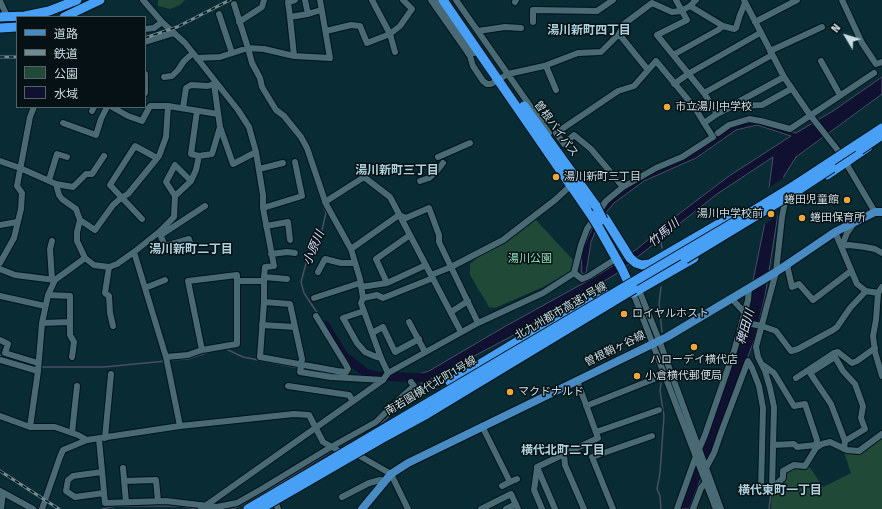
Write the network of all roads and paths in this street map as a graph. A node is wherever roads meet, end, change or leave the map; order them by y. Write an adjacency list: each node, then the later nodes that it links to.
1 (77, 0): 31 (highway)
2 (100, 0): 27 (highway)
3 (143, 0): 35 (street)
4 (264, 0): 36 (street)
5 (295, 0): 34 (street)
6 (305, 0): 29 (street)
7 (320, 0): 25 (street)
8 (372, 0): 51 (street)
9 (403, 0): 51 (street)
10 (431, 0): 69 (street)
11 (437, 0): 69 (street)
12 (443, 0): 69 (highway, 曽根バイパス)
13 (450, 0): 69 (highway, 曽根バイパス)
14 (456, 0): 47 (street)
15 (613, 0): 37 (street)
16 (676, 0): 26 (street)
17 (696, 0): 24 (street)
18 (797, 0): 38 (street)
19 (842, 0): 62 (street)
20 (0, 1): 33 (street)
21 (651, 1): 26 (street); 52 (street)
22 (745, 1): 38 (street); 41 (street)
23 (234, 4): 36 (street)
24 (690, 6): 26 (street); 41 (street)
25 (322, 10): 29 (street); 48 (street)
26 (681, 11): 59 (street)
27 (78, 14): 32 (highway)
28 (219, 14): 56 (street)
29 (308, 14): 34 (street)
30 (16, 16): 33 (highway)
31 (25, 16)
32 (63, 16)
33 (4, 17)
34 (290, 17): 60 (street)
35 (162, 22): 46 (street); 50 (street)
36 (239, 22): 54 (street)
37 (533, 22)
38 (755, 22): 49 (street)
39 (0, 24): 40 (highway)
40 (16, 24)
41 (723, 26): 59 (street)
42 (16, 27): 44 (highway)
43 (822, 27): 57 (street)
44 (0, 28)
45 (521, 28): 47 (street)
46 (146, 29)
47 (478, 31): 69 (street)
48 (326, 32): 51 (street); 60 (street)
49 (760, 32): 57 (street); 66 (street)
50 (174, 33): 53 (street); 58 (street)
51 (390, 34): 55 (street)
52 (619, 34): 63 (street); 64 (street)
53 (146, 42)
54 (248, 48): 56 (street); 60 (street); 118 (street)
55 (395, 52)
56 (232, 53): 58 (street)
57 (771, 53): 68 (street); 74 (street)
58 (195, 55): 67 (street); 70 (street)
59 (673, 55): 66 (street)
60 (294, 56)
61 (821, 61): 75 (street)
62 (882, 62)
63 (546, 66): 69 (street); 72 (street)
64 (648, 70): 71 (street); 114 (street)
65 (874, 73): 75 (street)
66 (688, 74): 71 (street); 74 (street)
67 (164, 77)
68 (784, 77): 73 (street); 78 (street)
69 (501, 78): 115 (street); 123 (highway, 曽根バイパス); 129 (highway, 曽根バイパス, bridge)
70 (214, 83): 83 (street); 85 (street); 96 (street)
71 (674, 84): 89 (street)
72 (556, 90)
73 (792, 90): 78 (street); 87 (street)
74 (704, 93): 86 (street)
75 (840, 95): 87 (street)
76 (147, 104): 77 (street)
77 (168, 106): 83 (street); 102 (street)
78 (733, 106): 86 (street)
79 (34, 108): 108 (street)
80 (107, 108): 88 (street)
81 (114, 108): 82 (street)
82 (146, 108)
83 (183, 108): 84 (street)
84 (197, 111): 85 (street); 99 (street)
85 (218, 114): 91 (street)
86 (717, 114): 89 (street)
87 (811, 117): 93 (street); 97 (street)
88 (63, 123)
89 (704, 123): 114 (street)
90 (882, 124): 97 (highway)
91 (220, 127): 96 (street); 99 (street)
92 (882, 128): 232 (highway, 北九州都市高速1号線, bridge)
93 (718, 133)
94 (882, 137): 105 (highway); 242 (highway, 北九州都市高速1号線, bridge)
95 (470, 143): 100 (street)
96 (256, 152): 109 (street)
97 (840, 153): 105 (street); 125 (highway)
98 (104, 156): 113 (street)
99 (199, 156): 111 (street)
100 (438, 157)
101 (67, 158): 110 (street)
102 (157, 158): 117 (street); 117 (street)
103 (0, 161): 108 (street)
104 (296, 162): 121 (street)
105 (846, 162): 119 (highway); 122 (street)
106 (283, 163): 109 (street)
107 (442, 163): 112 (street)
108 (20, 168): 110 (street); 128 (street)
109 (259, 170): 121 (street)
110 (49, 180): 113 (street)
111 (191, 181): 116 (street); 116 (street)
112 (420, 182)
113 (56, 184): 127 (street)
114 (623, 187): 158 (street)
115 (568, 188): 123 (street); 152 (street)
116 (175, 196): 135 (street)
117 (121, 198): 126 (street); 127 (street)
118 (325, 202): 124 (street); 141 (street)
119 (784, 202): 131 (highway); 157 (street)
120 (205, 206): 135 (street)
121 (263, 208): 133 (street)
122 (878, 212): 130 (main road, 曽根鞘ヶ谷線)
123 (590, 214): 129 (highway, 曽根バイパス, bridge)
124 (399, 215): 136 (street); 141 (street); 152 (street)
125 (738, 216): 156 (highway); 156 (highway)
126 (142, 219)
127 (80, 220): 146 (street)
128 (17, 222): 132 (street); 147 (street)
129 (602, 222): 156 (highway)
130 (854, 222): 134 (main road, 曽根鞘ヶ谷線); 140 (street)
131 (752, 223): 156 (highway); 167 (highway)
132 (0, 225)
133 (266, 226): 137 (street); 145 (street)
134 (835, 232): 140 (street); 149 (main road, 曽根鞘ヶ谷線)
135 (160, 233): 139 (street); 142 (street)
136 (410, 235): 150 (street); 166 (street)
137 (290, 240)
138 (52, 241): 162 (street)
139 (191, 246)
140 (842, 246): 144 (street); 154 (street)
141 (351, 249): 148 (street)
142 (134, 252): 151 (street); 170 (street)
143 (295, 253): 145 (street)
144 (882, 253)
145 (271, 254): 160 (street)
146 (85, 258): 151 (street); 162 (street)
147 (0, 263)
148 (355, 264): 155 (street); 168 (street)
149 (787, 265): 154 (street); 157 (main road, 曽根鞘ヶ谷線)
150 (426, 266): 159 (street); 161 (street)
151 (109, 267): 197 (street)
152 (451, 267): 159 (street); 182 (street)
153 (0, 269): 162 (street)
154 (851, 271): 173 (street)
155 (318, 272)
156 (628, 272): 158 (street); 167 (highway); 174 (street, 南若園横代北町1号線); 181 (street); 188 (street, 南若園横代北町1号線); 204 (street)
157 (775, 273): 171 (main road, 曽根鞘ヶ谷線); 198 (street)
158 (574, 274): 195 (street)
159 (432, 276): 172 (street); 187 (street)
160 (264, 279): 164 (street); 165 (street); 183 (street)
161 (396, 279): 166 (street); 172 (street)
162 (53, 280): 176 (street)
163 (165, 280): 170 (street)
164 (287, 280)
165 (237, 281): 206 (street); 206 (street)
166 (387, 283): 168 (street)
167 (650, 284): 181 (street)
168 (361, 285): 178 (street); 179 (street)
169 (882, 287): 175 (street)
170 (145, 288): 209 (street)
171 (749, 288): 180 (main road, 曽根鞘ヶ谷線); 189 (street)
172 (402, 291): 179 (street)
173 (866, 291): 175 (street); 198 (street)
174 (608, 293): 232 (highway, bridge); 250 (street, 南若園横代北町1号線)
175 (878, 293): 185 (street)
176 (48, 295): 184 (street); 191 (street)
177 (0, 296): 184 (street)
178 (314, 298)
179 (363, 298): 186 (street)
180 (732, 299): 189 (street); 204 (main road, 曽根鞘ヶ谷線)
181 (643, 300): 204 (street)
182 (468, 301): 187 (street); 195 (street)
183 (264, 302): 196 (street); 199 (street)
184 (45, 306): 194 (street)
185 (880, 308): 205 (street)
186 (364, 311): 201 (street); 210 (street)
187 (451, 312): 200 (street)
188 (600, 313): 242 (highway, bridge); 252 (street, 南若園横代北町1号線)
189 (744, 313): 193 (street)
190 (316, 316): 218 (street)
191 (70, 322): 194 (street); 208 (street)
192 (409, 322): 202 (street)
193 (742, 322): 198 (street); 249 (street)
194 (42, 323): 212 (street)
195 (478, 323): 200 (street)
196 (262, 325): 199 (street); 214 (street)
197 (113, 326)
198 (761, 326): 213 (street)
199 (295, 327): 214 (street)
200 (461, 332): 207 (street)
201 (372, 333): 202 (street); 210 (street)
202 (418, 339): 207 (street)
203 (0, 340): 212 (street)
204 (656, 342): 219 (street); 223 (main road, 曽根鞘ヶ谷線); 238 (street)
205 (875, 348): 220 (street); 221 (street)
206 (202, 350): 209 (street)
207 (425, 352): 216 (street)
208 (72, 357)
209 (166, 357): 231 (street)
210 (381, 358): 216 (street)
211 (0, 360): 215 (street)
212 (38, 363): 215 (street)
213 (762, 364): 245 (street); 246 (street)
214 (301, 365): 218 (street)
215 (38, 371): 234 (street)
216 (388, 373): 222 (street)
217 (111, 374): 241 (street)
218 (332, 374): 222 (street)
219 (664, 375): 228 (street); 238 (street)
220 (882, 376)
221 (796, 378)
222 (383, 380): 227 (street)
223 (577, 380): 228 (street); 233 (main road, 曽根鞘ヶ谷線)
224 (411, 382): 247 (street)
225 (77, 386): 237 (street)
226 (288, 386): 227 (street)
227 (353, 401): 235 (street)
228 (586, 406): 236 (street)
229 (659, 410): 236 (street)
230 (0, 416): 234 (street)
231 (180, 426): 235 (street); 241 (street)
232 (386, 426): 277 (highway, 北九州都市高速1号線, bridge)
233 (482, 426): 256 (main road, 曽根鞘ヶ谷線); 261 (street)
234 (30, 427): 237 (street)
235 (316, 427): 247 (street); 271 (street)
236 (596, 432): 251 (street)
237 (72, 433): 243 (street)
238 (690, 434): 249 (street)
239 (882, 434): 248 (street)
240 (652, 436): 287 (street)
241 (102, 438): 243 (street); 255 (street)
242 (380, 439): 278 (highway, 北九州都市高速1号線, bridge)
243 (87, 440): 275 (street)
244 (844, 441): 244 (street); 248 (street)
245 (773, 445): 246 (street); 263 (street)
246 (816, 446): 248 (street); 263 (street)
247 (331, 447): 250 (street); 271 (street)
248 (844, 449)
249 (697, 451): 257 (street); 288 (street)
250 (341, 452): 252 (street); 276 (street, 南若園横代北町1号線)
251 (564, 454): 253 (street); 286 (street)
252 (358, 455): 256 (street); 268 (street, 南若園横代北町1号線)
253 (537, 467): 284 (street); 285 (street)
254 (123, 468): 259 (street)
255 (102, 472): 265 (street); 265 (street)
256 (391, 474): 260 (main road, 曽根鞘ヶ谷線); 281 (street)
257 (705, 475): 263 (street); 289 (street); 290 (street); 291 (street)
258 (517, 479): 261 (street)
259 (124, 481): 267 (street); 269 (street)
260 (385, 481): 266 (street); 280 (main road, 曽根鞘ヶ谷線)
261 (510, 482): 262 (street)
262 (502, 486)
263 (772, 488)
264 (2, 492): 270 (street); 273 (street)
265 (104, 494): 269 (street)
266 (342, 497)
267 (158, 501): 269 (street); 271 (street)
268 (275, 501): 278 (street, 南若園横代北町1号線); 279 (street)
269 (126, 502)
270 (21, 506): 274 (street)
271 (203, 507)
272 (517, 507): 282 (street); 283 (street)
273 (1, 509)
274 (33, 509)
275 (42, 509)
276 (244, 509)
277 (248, 509)
278 (261, 509)
279 (278, 509)
280 (362, 509)
281 (408, 509)
282 (481, 509)
283 (506, 509)
284 (542, 509)
285 (555, 509)
286 (584, 509)
287 (613, 509)
288 (677, 509)
289 (693, 509)
290 (716, 509)
291 (721, 509)

